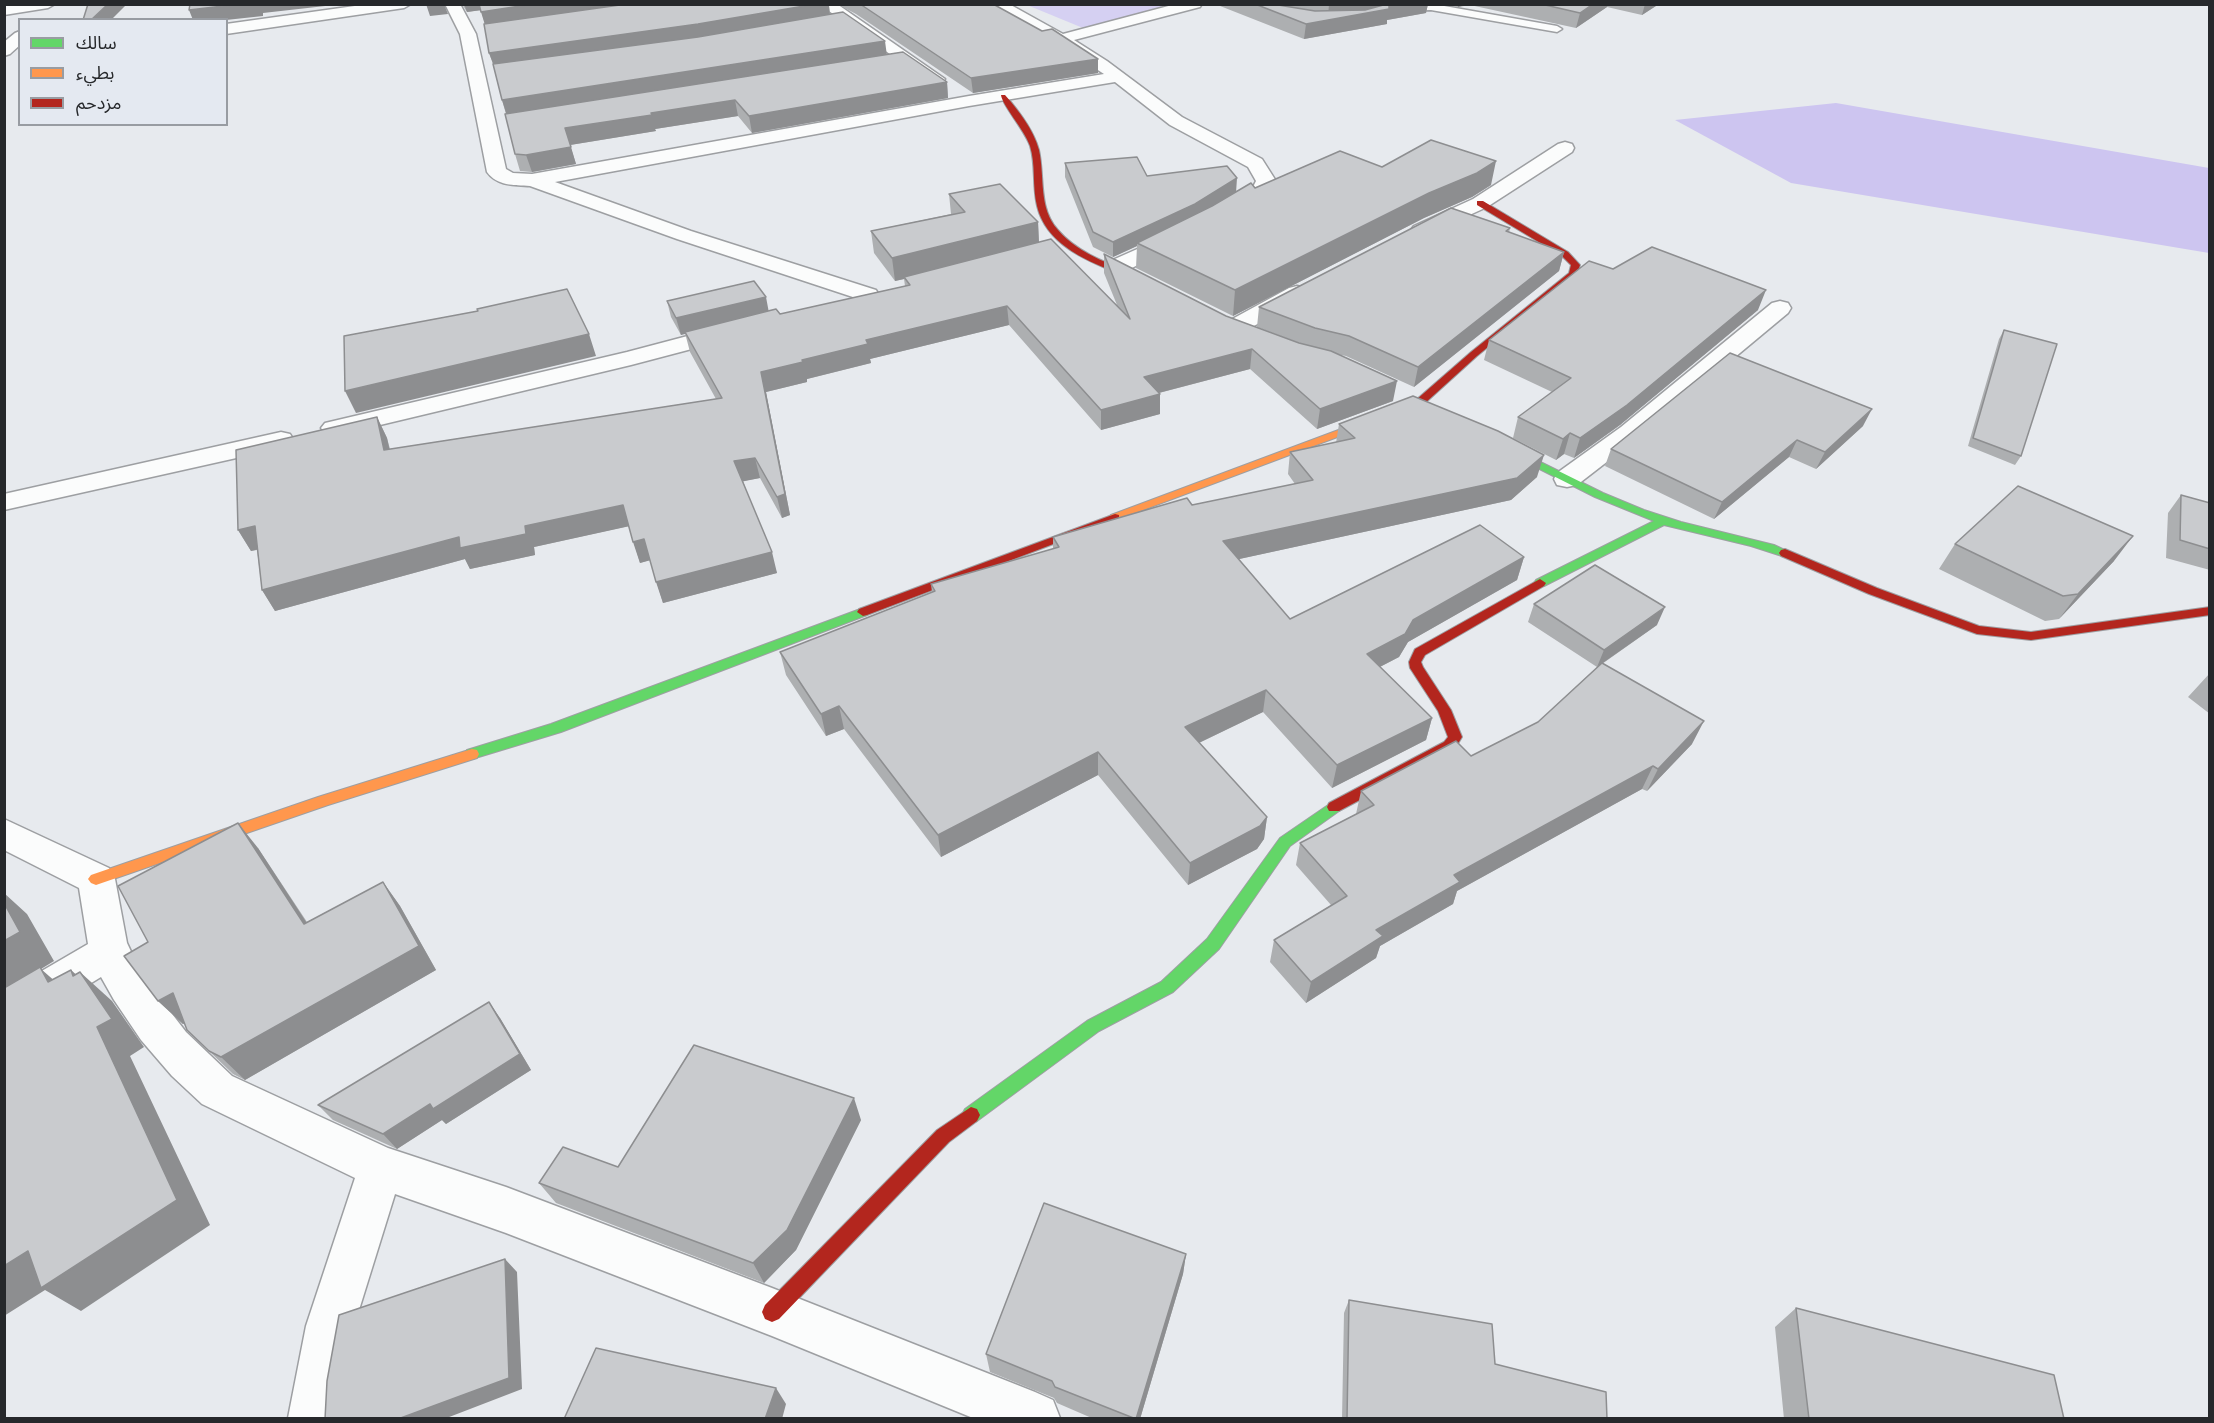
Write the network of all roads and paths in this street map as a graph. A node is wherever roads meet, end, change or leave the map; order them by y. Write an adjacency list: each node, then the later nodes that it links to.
1 (48, 4): 9 (street)
2 (54, 4): 10 (street)
3 (404, 4): 13 (street)
4 (452, 4): 21 (street)
5 (826, 4): 11 (street)
6 (997, 4): 16 (street)
7 (1195, 4): 16 (street)
8 (1395, 10): 14 (lane)
9 (4, 11)
10 (40, 18)
11 (850, 19): 12 (street); 18 (street)
12 (828, 23)
13 (228, 29)
14 (1557, 29)
15 (18, 38): 17 (street)
16 (1061, 39): 22 (street)
17 (4, 53)
18 (910, 59): 19 (street); 24 (street)
19 (886, 63)
20 (498, 73): 21 (street)
21 (476, 76): 26 (street)
22 (1118, 77): 23 (street); 28 (street)
23 (1003, 96): 24 (street); 31 (street)
24 (969, 101): 26 (street)
25 (1565, 148): 27 (street)
26 (532, 180): 34 (street)
27 (1480, 202): 30 (street); 40 (street)
28 (1212, 219)
29 (1191, 230): 31 (street)
30 (1401, 240)
31 (1116, 267): 33 (street)
32 (1312, 286): 37 (street)
33 (1159, 289)
34 (823, 307)
35 (1780, 308): 42 (street)
36 (755, 325): 43 (street)
37 (1227, 325): 38 (street)
38 (1253, 336)
39 (1399, 392): 40 (street)
40 (1425, 405): 47 (street)
41 (1483, 435): 42 (street)
42 (1567, 479): 44 (street)
43 (4, 502)
44 (1663, 521): 45 (street); 51 (street)
45 (2210, 611)
46 (4, 833): 47 (street)
47 (96, 879): 48 (street)
48 (110, 951): 49 (street); 50 (street)
49 (4, 1016)
50 (381, 1167): 51 (street); 52 (street)
51 (772, 1312): 53 (street)
52 (313, 1419)
53 (1035, 1419)

